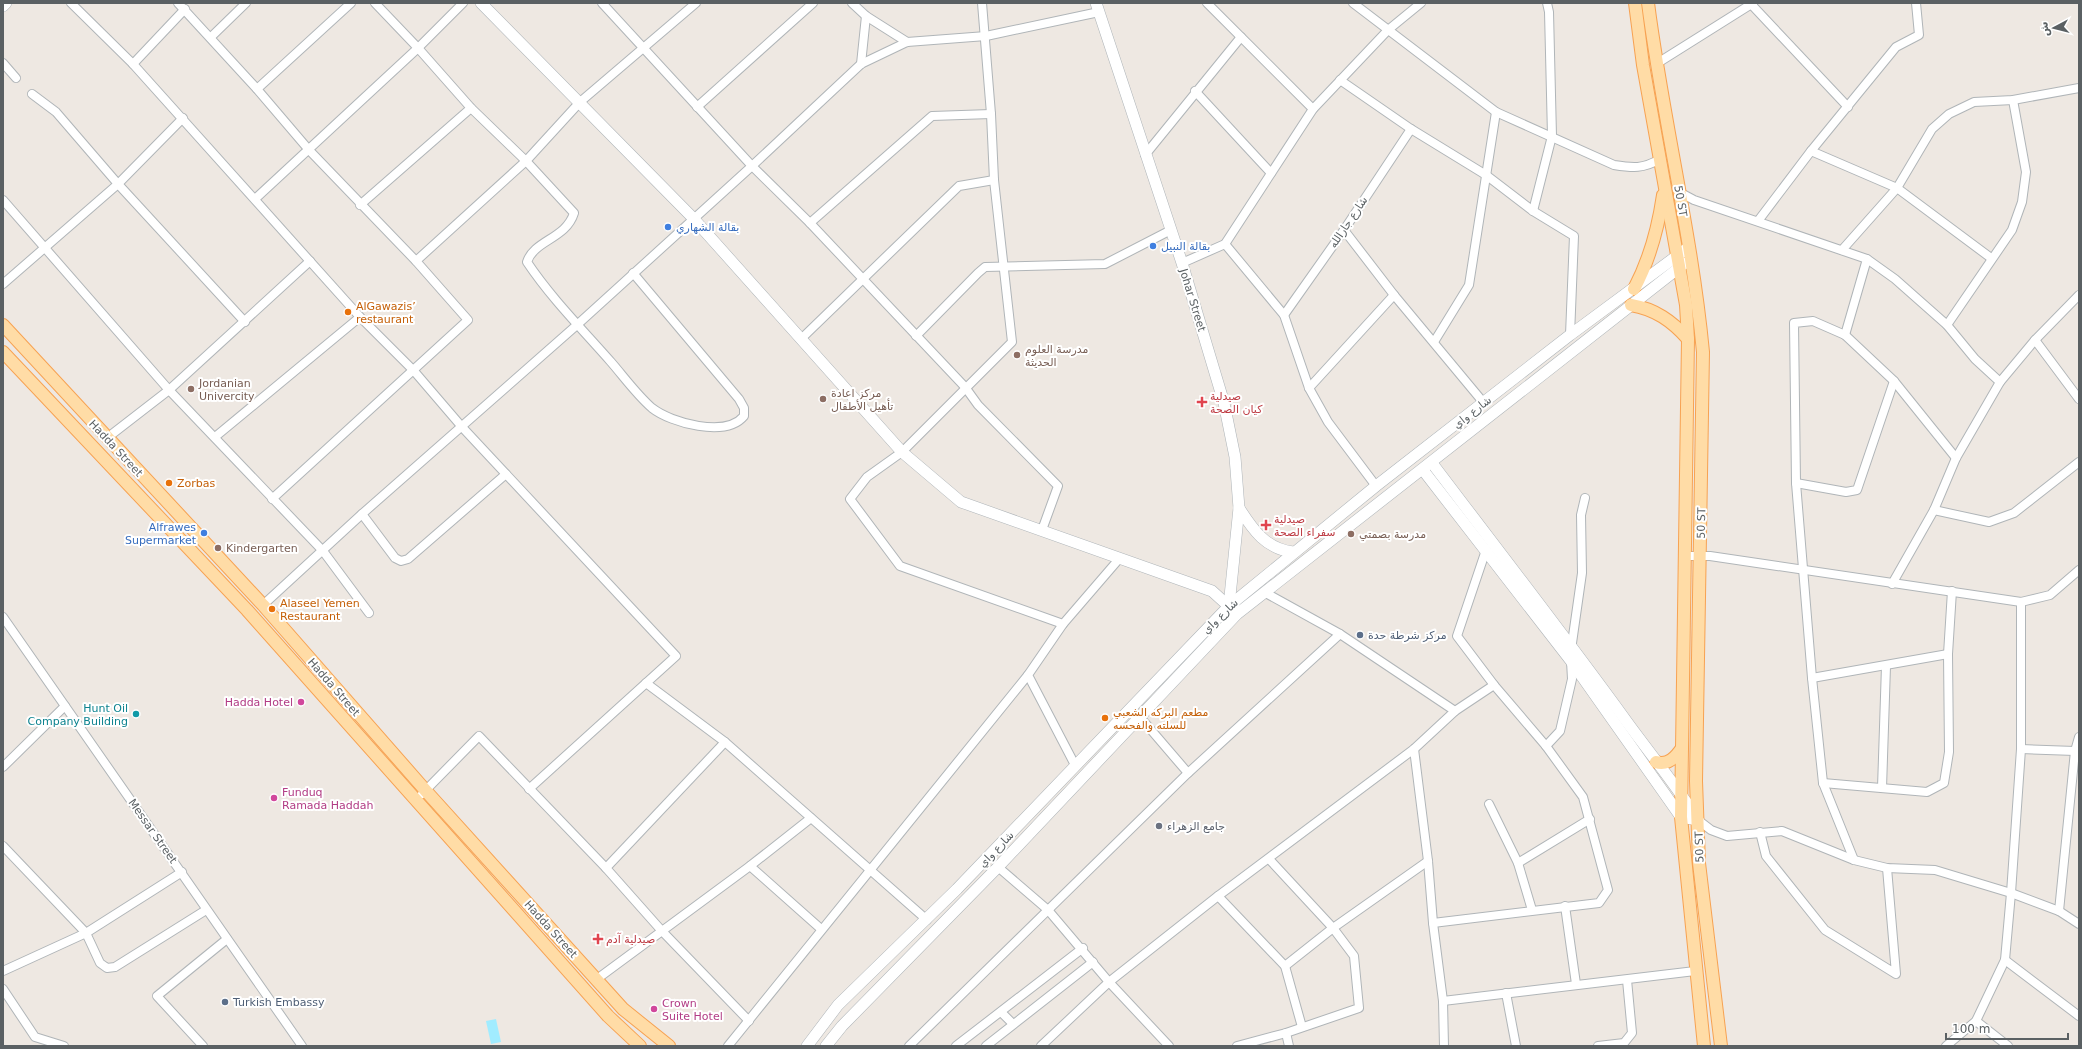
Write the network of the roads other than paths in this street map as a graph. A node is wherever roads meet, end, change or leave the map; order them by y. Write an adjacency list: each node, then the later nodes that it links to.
1 (6, 3): 22 (street)
2 (71, 3): 34 (street)
3 (178, 3): 24 (street)
4 (246, 3): 28 (street)
5 (351, 3): 40 (street)
6 (375, 3): 31 (street)
7 (463, 3): 31 (street)
8 (482, 3): 44 (street)
9 (602, 3): 32 (street)
10 (696, 3): 32 (street)
11 (813, 3): 45 (street)
12 (852, 3): 25 (street)
13 (982, 3): 27 (street)
14 (1207, 3): 29 (street)
15 (1353, 3): 26 (street)
16 (1421, 3): 26 (street)
17 (1547, 3): 53 (street)
18 (1635, 3): 57 (main road, 50 ST)
19 (1648, 3): 36 (main road, 50 ST)
20 (1916, 3): 46 (street)
21 (1751, 4): 36 (street); 46 (street)
22 (3, 6)
23 (1097, 8): 27 (street); 56 (street, Johar Street)
24 (185, 9): 28 (street); 34 (street)
25 (866, 16): 30 (street); 35 (street)
26 (1388, 30): 38 (street); 49 (street)
27 (986, 36): 30 (street); 50 (street)
28 (211, 37): 40 (street)
29 (1241, 37): 41 (street); 48 (street)
30 (907, 42): 35 (street)
31 (418, 48): 47 (street); 54 (street)
32 (643, 49): 44 (street); 45 (street)
33 (3, 63): 37 (street)
34 (133, 64): 51 (street)
35 (861, 64): 59 (street)
36 (1656, 64): 66 (main road, 50 ST)
37 (16, 78)
38 (1340, 80): 48 (street); 52 (street)
39 (2079, 88): 43 (street)
40 (257, 89): 54 (street)
41 (1195, 92): 56 (street); 60 (street)
42 (32, 94): 63 (street)
43 (2013, 100): 65 (street); 80 (street)
44 (580, 102): 58 (street); 71 (street)
45 (697, 107): 59 (street)
46 (1848, 107): 55 (street)
47 (471, 108): 58 (street); 69 (street)
48 (1313, 109): 60 (street)
49 (1496, 112): 53 (street); 61 (street)
50 (991, 114): 62 (street); 73 (street)
51 (183, 118): 63 (street); 67 (street)
52 (1411, 129): 61 (street); 75 (street, شارع جارالله)
53 (1552, 136): 57 (street); 70 (street)
54 (309, 150): 67 (street); 69 (street)
55 (1811, 151): 65 (street); 72 (street)
56 (1145, 156): 74 (street, Johar Street)
57 (1660, 159): 64 (main road, 50 ST)
58 (526, 161): 83 (street); 97 (street)
59 (752, 166): 71 (street); 73 (street)
60 (1271, 173): 76 (street)
61 (1486, 175): 70 (street); 106 (street)
62 (994, 180): 86 (street); 88 (street)
63 (118, 184): 77 (street); 96 (street)
64 (1665, 184): 84 (main road, 50 ST); 90 (main road)
65 (1897, 188): 78 (street); 80 (street)
66 (1679, 192): 72 (street); 79 (main road, 50 ST)
67 (255, 199): 82 (street)
68 (3, 200): 77 (street)
69 (360, 205): 83 (street)
70 (1533, 211): 100 (street)
71 (693, 218): 87 (street); 103 (street)
72 (1758, 221): 78 (street)
73 (810, 224): 88 (street)
74 (1171, 230): 85 (street, Johar Street); 86 (street)
75 (1344, 230): 92 (street); 94 (street, شارع جارالله)
76 (1225, 244): 85 (street); 94 (street)
77 (44, 248): 89 (street); 115 (street)
78 (1842, 250): 81 (street)
79 (1690, 253): 84 (street, شارع واي); 137 (main road, 50 ST)
80 (1991, 258): 98 (street)
81 (1867, 259): 98 (street); 101 (street)
82 (310, 261): 95 (street); 96 (street)
83 (416, 261): 108 (street)
84 (1678, 262): 90 (street, شارع واي); 93 (street, شارع واي); 104 (main road, 50 ST)
85 (1182, 263): 130 (street, Johar Street)
86 (1004, 267): 102 (street); 113 (street)
87 (633, 274): 97 (street); 97 (street)
88 (863, 280): 102 (street); 103 (street)
89 (3, 284)
90 (1634, 289): 100 (street, شارع واي)
91 (2079, 294): 105 (street)
92 (1394, 295): 106 (street); 114 (street)
93 (1631, 305): 104 (main road); 111 (street, شارع واي)
94 (1284, 315): 114 (street)
95 (360, 317): 108 (street); 119 (street)
96 (245, 322): 115 (street)
97 (578, 324): 118 (street)
98 (1947, 325): 112 (street)
99 (3, 326): 120 (main road, Hadda Street)
100 (1570, 335): 109 (street, شارع واي)
101 (1845, 335): 110 (street); 126 (street)
102 (916, 336): 113 (street)
103 (801, 339): 121 (street)
104 (1688, 339): 138 (main road, 50 ST)
105 (2035, 340): 112 (street); 116 (street)
106 (1434, 342): 117 (street)
107 (3, 352): 161 (main road, Hadda Street)
108 (414, 371): 118 (street); 129 (street)
109 (1524, 372): 111 (street); 117 (street, شارع واي)
110 (1894, 381): 122 (street); 126 (street)
111 (1533, 382): 124 (street, شارع واي)
112 (2000, 382): 122 (street)
113 (965, 387): 121 (street); 133 (street)
114 (1309, 388): 127 (street)
115 (169, 390): 119 (street); 120 (street)
116 (2079, 398)
117 (1484, 402): 127 (street, شارع واي)
118 (462, 427): 125 (street); 132 (street)
119 (215, 437): 129 (street)
120 (106, 438): 146 (main road, Hadda Street)
121 (902, 452): 133 (street); 150 (street)
122 (1956, 458): 131 (street)
123 (2079, 462): 131 (street)
124 (1427, 466): 134 (street); 144 (street, شارع واي); 152 (street)
125 (506, 474): 132 (street); 159 (street)
126 (1796, 483): 140 (street)
127 (1376, 486): 136 (street, شارع واي)
128 (1585, 498): 152 (street)
129 (272, 499): 135 (street)
130 (1239, 508): 136 (street); 147 (street, Johar Street)
131 (1934, 510): 142 (street)
132 (362, 514): 135 (street)
133 (1042, 530): 139 (street)
134 (1486, 550): 154 (street); 160 (street)
135 (323, 551): 146 (street); 148 (street)
136 (1293, 552): 147 (street, شارع واي)
137 (1700, 555): 138 (street); 140 (street); 186 (main road, 50 ST)
138 (1686, 556): 169 (main road, 50 ST)
139 (1119, 559): 147 (street); 150 (street)
140 (1802, 570): 142 (street); 157 (street)
141 (2079, 570): 145 (street)
142 (1892, 584): 143 (street)
143 (1952, 591): 145 (street); 153 (street)
144 (1264, 592): 147 (street, شارع واي); 151 (street)
145 (2021, 602): 170 (street)
146 (263, 606): 158 (main road, Hadda Street)
147 (1233, 610): 164 (street, شارع واي); 173 (street, شارع واي)
148 (369, 613)
149 (3, 617): 162 (street, Messar Street)
150 (1063, 624): 156 (street)
151 (1340, 634): 163 (street); 175 (street)
152 (1572, 646): 154 (street); 172 (street)
153 (1948, 654): 155 (street); 177 (street)
154 (1571, 661): 167 (street); 183 (street)
155 (1886, 666): 157 (street); 177 (street)
156 (1028, 675): 173 (street); 197 (street)
157 (1812, 678): 176 (street)
158 (328, 681): 161 (main road); 179 (main road, Hadda Street)
159 (646, 682): 166 (street); 178 (street)
160 (1494, 685): 163 (street); 167 (street)
161 (319, 689): 181 (main road, Hadda Street)
162 (66, 706): 174 (street); 198 (street, Messar Street)
163 (1455, 711): 168 (street)
164 (1140, 717): 175 (street); 194 (street, شارع واي)
165 (2079, 737): 171 (street)
166 (725, 742): 184 (street); 195 (street)
167 (1546, 746): 185 (street)
168 (1414, 748): 189 (street); 191 (street)
169 (1682, 748): 172 (main road); 180 (main road, 50 ST)
170 (2021, 749): 171 (street); 200 (street)
171 (2075, 751): 207 (street)
172 (1656, 762): 180 (street)
173 (1075, 765): 199 (street, شارع واي)
174 (3, 767)
175 (1188, 773): 205 (street)
176 (1824, 783): 177 (street); 190 (street)
177 (1882, 788)
178 (529, 789): 179 (street); 195 (street)
179 (426, 791): 181 (street); 222 (main road, Hadda Street)
180 (1682, 794): 183 (main road, 50 ST); 186 (street)
181 (416, 800): 239 (main road, Hadda Street)
182 (1489, 804): 192 (street)
183 (1681, 817): 186 (street); 221 (main road, 50 ST)
184 (811, 818): 193 (street); 197 (street)
185 (1590, 819): 192 (street); 203 (street)
186 (1698, 820): 187 (street); 255 (main road, 50 ST)
187 (1760, 832): 190 (street); 196 (street)
188 (5, 852): 214 (street)
189 (1269, 859): 201 (street); 211 (street)
190 (1854, 860): 196 (street)
191 (1428, 861): 209 (street); 211 (street)
192 (1518, 863): 206 (street)
193 (750, 866): 212 (street); 213 (street)
194 (998, 867): 202 (street, شارع واي); 205 (street)
195 (606, 868): 213 (street)
196 (1887, 868): 200 (street)
197 (870, 870): 208 (street); 212 (street)
198 (182, 872): 204 (street, Messar Street); 214 (street)
199 (958, 889): 202 (street); 208 (street, شارع واي)
200 (2011, 893): 207 (street); 217 (street)
201 (1218, 896): 219 (street); 224 (street)
202 (967, 898): 243 (street, شارع واي)
203 (1566, 906): 206 (street); 225 (street)
204 (206, 910): 214 (street); 215 (street, Messar Street)
205 (1048, 910): 216 (street); 244 (street)
206 (1532, 910): 209 (street)
207 (2059, 912): 210 (street)
208 (927, 920): 242 (street, شارع واي)
209 (1433, 923): 228 (street)
210 (2079, 924)
211 (1332, 928): 219 (street); 234 (street)
212 (821, 929): 231 (street)
213 (661, 930): 222 (street); 231 (street)
214 (86, 933): 220 (street)
215 (228, 939): 237 (street); 238 (street, Messar Street)
216 (1082, 948): 218 (street); 229 (street)
217 (2005, 960): 230 (street); 232 (street)
218 (1093, 962): 224 (street); 233 (street)
219 (1285, 966): 234 (street)
220 (3, 971)
221 (1695, 971): 223 (street); 254 (main road, 50 ST)
222 (597, 979): 240 (main road, Hadda Street)
223 (1627, 980): 225 (street); 253 (street)
224 (1109, 982): 247 (street); 248 (street)
225 (1576, 984): 227 (street)
226 (3, 988): 236 (street)
227 (1506, 993): 228 (street); 252 (street)
228 (1442, 1001): 251 (street)
229 (1001, 1012): 233 (street); 245 (street)
230 (2079, 1016)
231 (749, 1020): 241 (street)
232 (1976, 1021): 256 (street); 257 (street)
233 (1013, 1024): 246 (street)
234 (1302, 1027): 235 (street)
235 (1286, 1033): 249 (street); 250 (street)
236 (64, 1046)
237 (203, 1046)
238 (302, 1046)
239 (640, 1046)
240 (669, 1046)
241 (728, 1046)
242 (807, 1046)
243 (826, 1046)
244 (909, 1046)
245 (956, 1046)
246 (986, 1046)
247 (1041, 1046)
248 (1168, 1046)
249 (1237, 1046)
250 (1289, 1046)
251 (1444, 1046)
252 (1516, 1046)
253 (1598, 1046)
254 (1704, 1046)
255 (1721, 1046)
256 (1946, 1046)
257 (2008, 1046)

